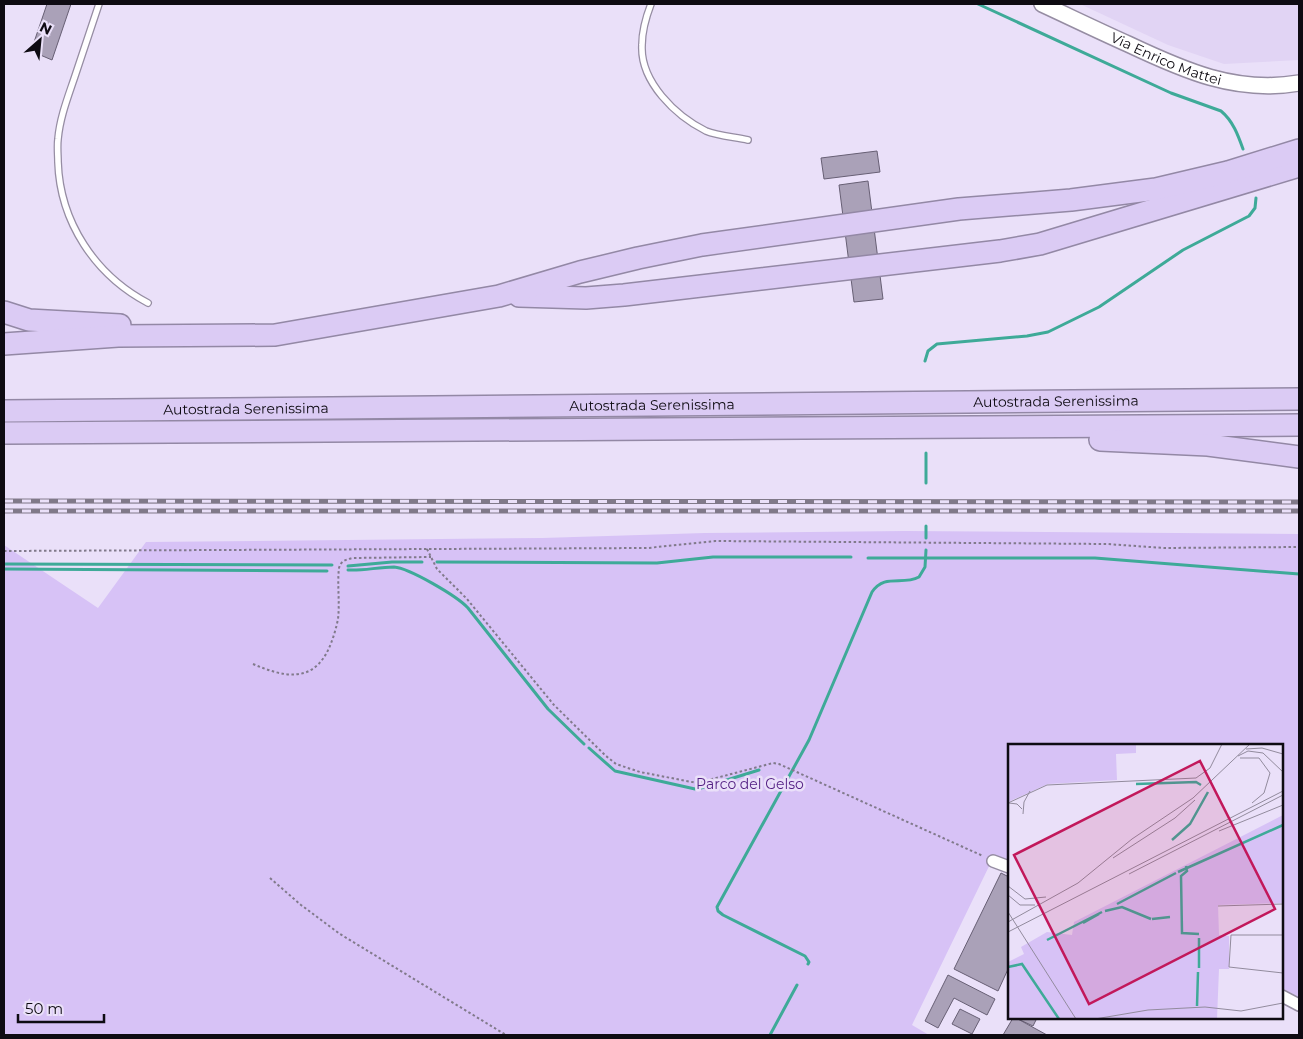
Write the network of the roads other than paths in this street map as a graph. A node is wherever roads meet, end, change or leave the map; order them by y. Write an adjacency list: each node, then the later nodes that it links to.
1 (99, 4): 9 (lane)
2 (651, 4): 5 (lane)
3 (1042, 4): 4 (street, Via Enrico Mattei)
4 (1299, 83)
5 (748, 140)
6 (1299, 150): 8 (highway)
7 (1299, 166): 8 (highway)
8 (499, 296): 11 (highway)
9 (148, 303)
10 (4, 312): 12 (highway)
11 (363, 319): 12 (highway); 14 (highway)
12 (120, 325): 13 (highway)
13 (4, 332)
14 (4, 344)
15 (1299, 386): 16 (highway)
16 (1212, 399): 17 (highway, Autostrada Serenissima); 18 (highway, Autostrada Serenissima)
17 (1299, 399)
18 (4, 411)
19 (1299, 425): 20 (highway, Autostrada Serenissima)
20 (870, 428): 21 (highway, Autostrada Serenissima); 22 (highway)
21 (4, 433)
22 (1299, 457)
23 (993, 860): 24 (street)
24 (1008, 867)
25 (1283, 997): 26 (street)
26 (1299, 1005)

